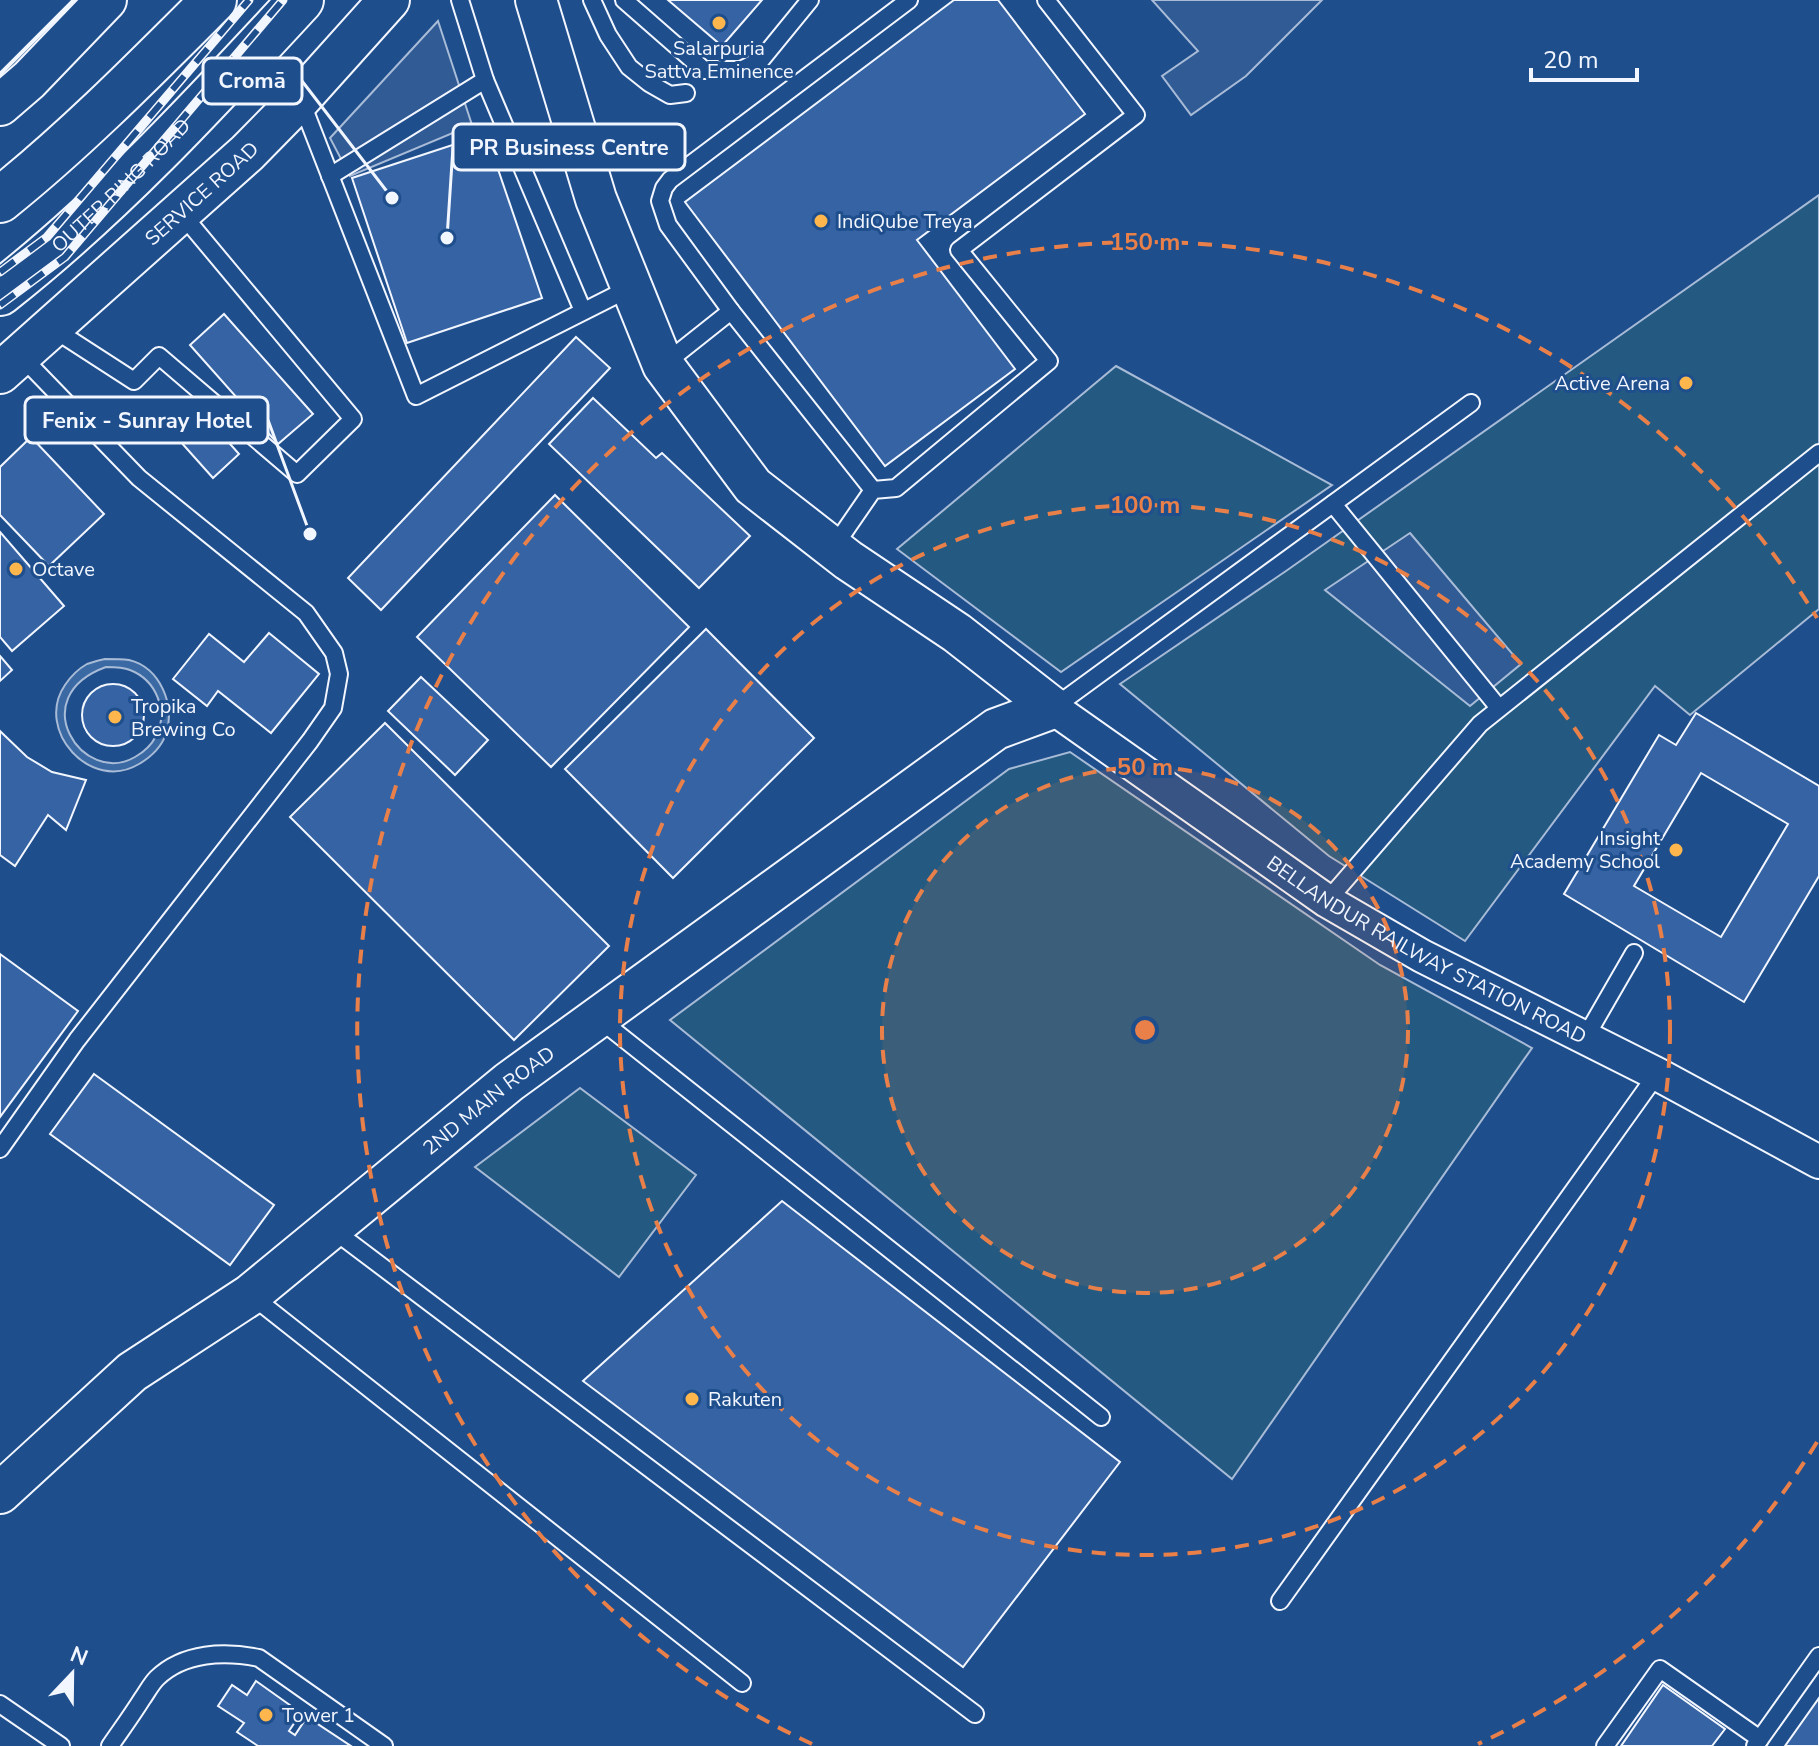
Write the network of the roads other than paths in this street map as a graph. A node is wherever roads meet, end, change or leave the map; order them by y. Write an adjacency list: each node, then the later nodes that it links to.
1 (106, 0): 15 (street)
2 (214, 0): 17 (highway)
3 (301, 0): 20 (highway, OUTER RING ROAD)
4 (389, 0): 14 (street, SERVICE ROAD)
5 (460, 0): 12 (lane)
6 (536, 0): 19 (street)
7 (592, 0): 13 (lane)
8 (624, 0): 9 (lane)
9 (810, 0)
10 (909, 0): 22 (lane)
11 (1046, 0): 28 (lane)
12 (485, 80): 16 (lane); 21 (lane)
13 (686, 93)
14 (300, 99): 16 (lane); 18 (street, SERVICE ROAD)
15 (0, 105)
16 (330, 176): 21 (lane)
17 (0, 200)
18 (181, 213): 23 (street, SERVICE ROAD); 23 (lane)
19 (632, 287): 21 (lane); 25 (street)
20 (0, 293)
21 (583, 311)
22 (731, 311): 25 (lane); 28 (lane)
23 (52, 328): 24 (street, SERVICE ROAD)
24 (10, 364): 38 (lane)
25 (663, 365): 30 (street)
26 (1471, 403): 29 (lane)
27 (1819, 453): 32 (lane)
28 (873, 490): 30 (lane)
29 (1333, 504): 31 (lane); 32 (lane)
30 (833, 548): 31 (street)
31 (1053, 708): 33 (street, BELLANDUR RAILWAY STATION ROAD); 35 (street, 2ND MAIN ROAD)
32 (1499, 708): 33 (lane)
33 (1327, 901): 36 (street, BELLANDUR RAILWAY STATION ROAD)
34 (1634, 953): 36 (lane)
35 (598, 1018): 40 (street, 2ND MAIN ROAD); 42 (lane)
36 (1585, 1038): 37 (street, BELLANDUR RAILWAY STATION ROAD)
37 (1657, 1074): 39 (street, BELLANDUR RAILWAY STATION ROAD); 44 (lane)
38 (0, 1149)
39 (1819, 1162)
40 (331, 1228): 41 (street, 2ND MAIN ROAD); 48 (lane)
41 (250, 1295): 43 (street, 2ND MAIN ROAD); 46 (lane)
42 (1101, 1417)
43 (0, 1493)
44 (1280, 1601)
45 (1819, 1656): 49 (lane)
46 (742, 1683)
47 (0, 1704): 50 (lane)
48 (975, 1714)
49 (1758, 1743): 53 (lane)
50 (61, 1746)
51 (110, 1746): 52 (lane)
52 (384, 1746)
53 (1605, 1746)

